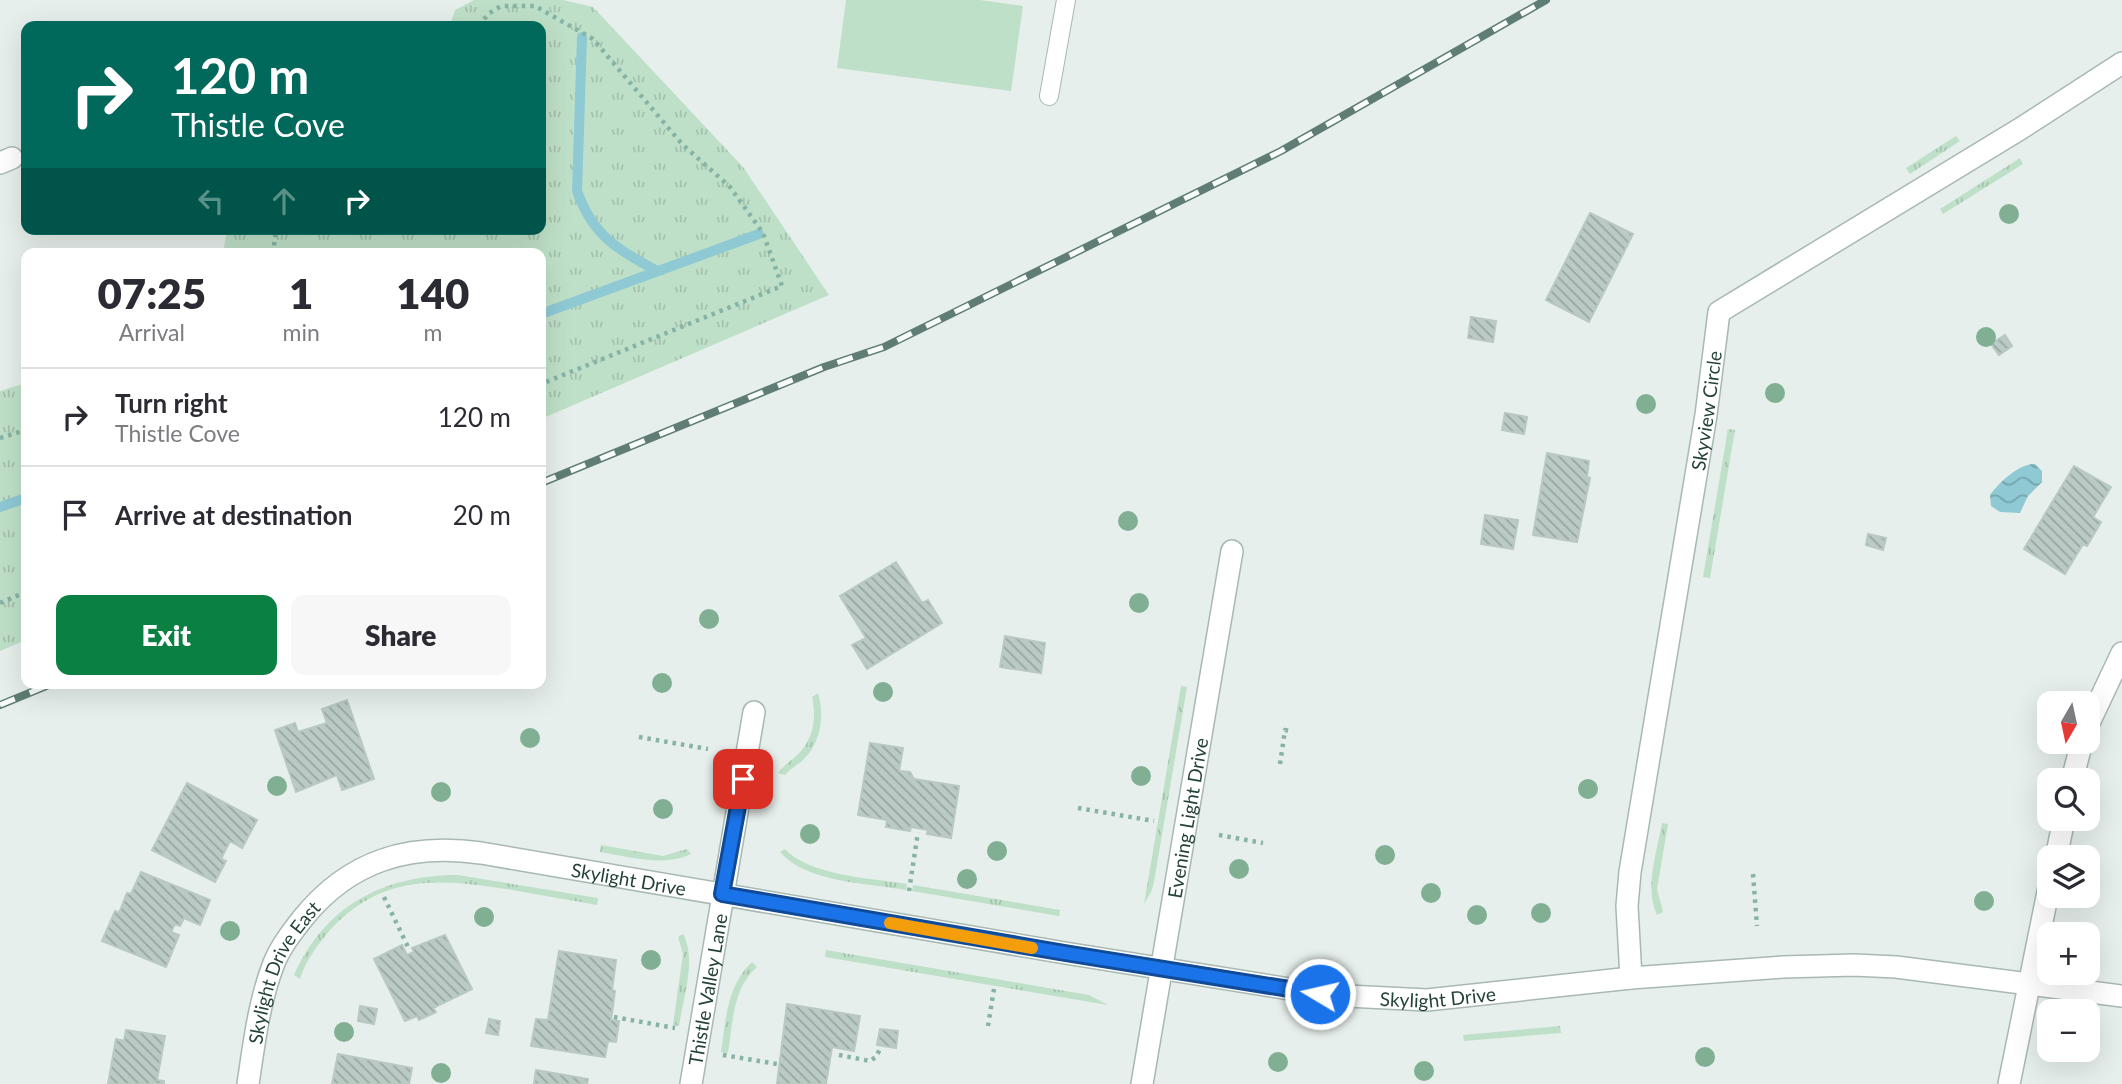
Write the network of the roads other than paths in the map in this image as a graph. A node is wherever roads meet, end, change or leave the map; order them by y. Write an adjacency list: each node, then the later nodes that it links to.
1 (1066, 0): 3 (lane)
2 (2122, 63): 12 (street, Skyview Circle)
3 (1049, 96)
4 (1232, 551): 11 (street, Evening Light Drive)
5 (2122, 653): 6 (street)
6 (2100, 700)
7 (754, 712): 9 (street, Thistle Valley Lane)
8 (348, 876): 9 (street, Skylight Drive); 15 (street, Skylight Drive East)
9 (722, 894): 11 (street, Skylight Drive); 16 (street, Thistle Valley Lane)
10 (2044, 908): 13 (street)
11 (1162, 968): 12 (street, Skylight Drive); 17 (street, Evening Light Drive)
12 (1631, 978): 13 (street, Skylight Drive)
13 (2028, 985): 14 (street, Skylight Drive); 18 (street)
14 (2122, 996)
15 (248, 1084)
16 (691, 1084)
17 (1142, 1084)
18 (2009, 1084)

